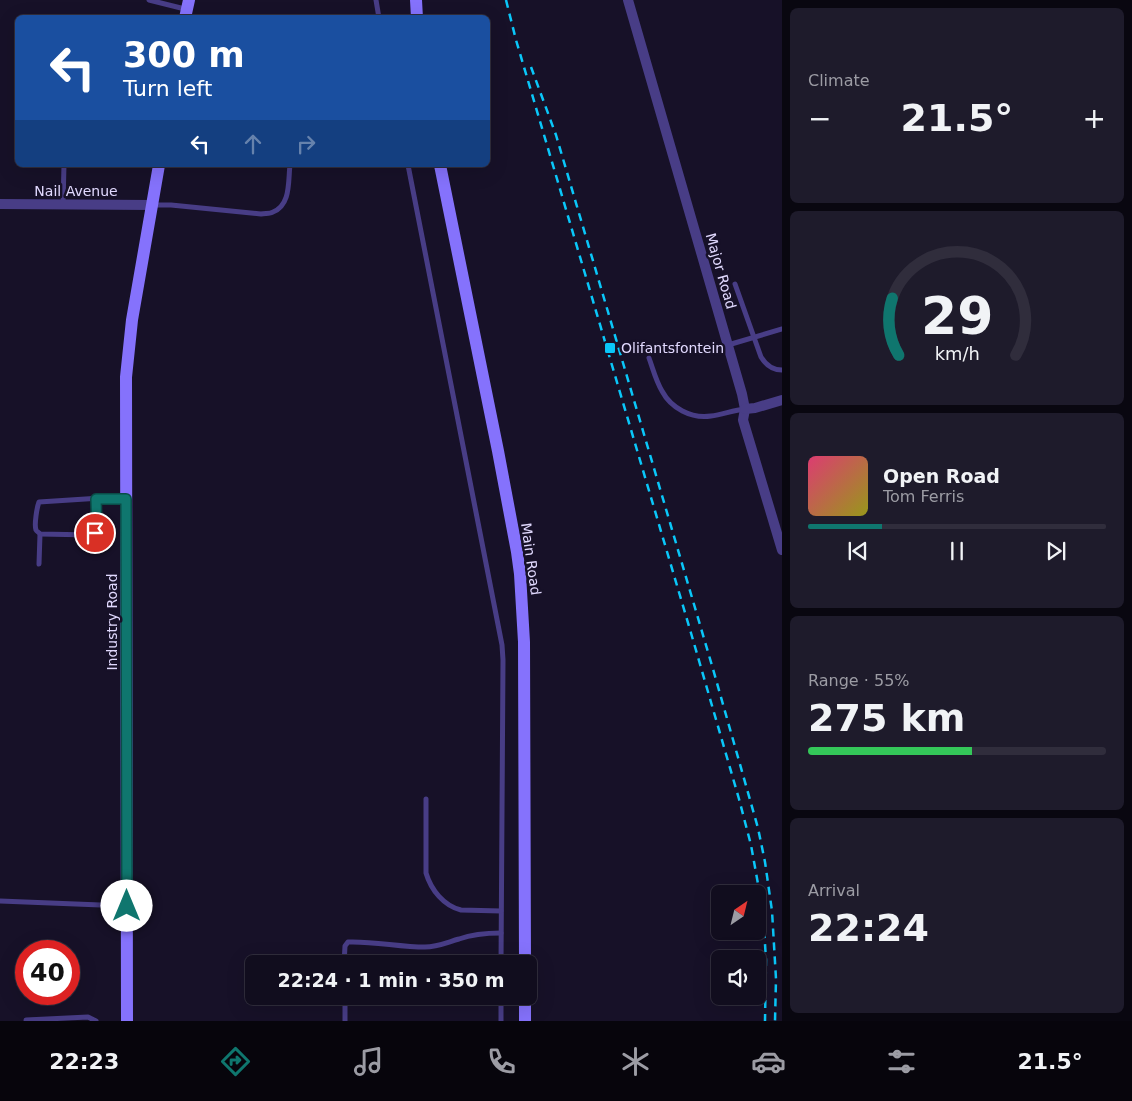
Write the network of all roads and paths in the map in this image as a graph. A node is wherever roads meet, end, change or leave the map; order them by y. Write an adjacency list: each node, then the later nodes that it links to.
1 (149, 0): 5 (lane)
2 (376, 0): 6 (lane)
3 (416, 0): 7 (street)
4 (628, 0): 19 (street, Major Road)
5 (187, 9)
6 (378, 15)
7 (417, 15)
8 (64, 167): 14 (lane)
9 (159, 167): 15 (street, Industry Road)
10 (290, 167): 15 (lane)
11 (408, 167): 32 (lane)
12 (440, 167): 36 (street, Main Road)
13 (0, 204): 14 (street, Nail Avenue)
14 (63, 204): 15 (street, Nail Avenue)
15 (152, 205): 25 (street, Industry Road)
16 (736, 284): 18 (lane)
17 (782, 329): 18 (lane)
18 (754, 337): 19 (lane); 21 (lane)
19 (728, 345): 23 (street, Major Road)
20 (649, 358): 23 (lane)
21 (782, 370)
22 (782, 400): 23 (street)
23 (745, 409): 27 (street, Major Road)
24 (96, 499): 25 (lane); 26 (lane); 26 (lane)
25 (126, 499): 31 (street, Industry Road)
26 (40, 534): 28 (lane)
27 (782, 550)
28 (39, 564)
29 (426, 799): 32 (lane)
30 (0, 901): 31 (lane)
31 (127, 906): 43 (street, Industry Road)
32 (501, 911): 33 (lane)
33 (501, 932): 34 (lane); 35 (lane)
34 (344, 955)
35 (501, 955)
36 (525, 955)
37 (345, 1005): 44 (lane)
38 (501, 1005): 45 (lane)
39 (525, 1005): 46 (street)
40 (26, 1020): 41 (lane)
41 (68, 1020): 42 (lane)
42 (96, 1021)
43 (127, 1021)
44 (345, 1021)
45 (500, 1021)
46 (525, 1021)

